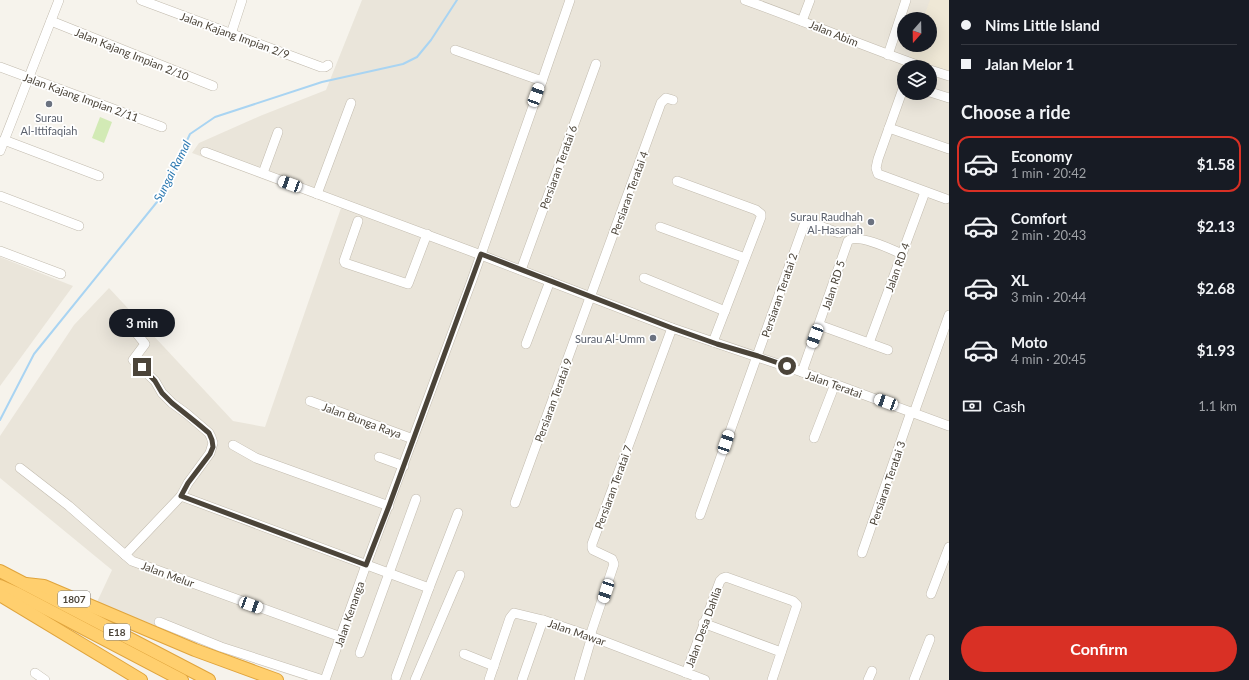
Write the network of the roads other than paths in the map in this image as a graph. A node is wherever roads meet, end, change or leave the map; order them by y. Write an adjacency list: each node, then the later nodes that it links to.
1 (141, 0): 10 (street, Jalan Kajang Impian 2/9)
2 (242, 0): 10 (street)
3 (570, 0): 20 (street, Jalan Kenanga)
4 (745, 0): 9 (street, Jalan Abim)
5 (810, 0): 9 (street)
6 (906, 0): 12 (street)
7 (56, 1): 8 (street)
8 (51, 21): 19 (street); 21 (street, Jalan Kajang Impian 2/10)
9 (802, 21): 12 (street, Jalan Abim)
10 (231, 34): 15 (street, Jalan Kajang Impian 2/9)
11 (455, 50): 20 (street)
12 (888, 55): 13 (street, Jalan Abim)
13 (900, 60)
14 (596, 64): 50 (street, Persiaran Teratai 6)
15 (328, 65)
16 (0, 67): 19 (street, Jalan Kajang Impian 2/11)
17 (937, 72): 18 (street)
18 (949, 76)
19 (28, 77): 27 (street, Jalan Kajang Impian 2/11); 30 (street)
20 (542, 81): 47 (street, Jalan Kenanga)
21 (213, 86)
22 (937, 94): 23 (street)
23 (949, 98)
24 (673, 100): 54 (street, Persiaran Teratai 4)
25 (899, 100): 28 (street)
26 (351, 104): 38 (street)
27 (162, 127)
28 (888, 128): 31 (street); 37 (street)
29 (278, 132): 34 (street)
30 (4, 140): 32 (street); 35 (street)
31 (949, 149)
32 (0, 151)
33 (205, 152): 34 (street, Jalan Teratai)
34 (263, 174): 38 (street, Jalan Teratai)
35 (99, 176)
36 (677, 181): 49 (street)
37 (925, 192): 40 (street); 48 (street, Jalan RD 4)
38 (317, 194): 45 (street, Jalan Teratai)
39 (0, 196): 42 (street)
40 (946, 199)
41 (358, 221): 45 (street)
42 (79, 226)
43 (660, 227): 49 (street)
44 (839, 233): 64 (street, Persiaran Teratai 2)
45 (427, 234): 47 (street, Jalan Teratai)
46 (0, 252): 51 (street)
47 (481, 254): 50 (street, Jalan Teratai); 71 (street, Jalan Kenanga)
48 (902, 254): 58 (street, Jalan RD 5); 61 (street, Jalan RD 4)
49 (745, 258): 55 (street)
50 (521, 270): 53 (street, Jalan Teratai)
51 (61, 274)
52 (644, 278): 55 (street)
53 (550, 281): 54 (street, Jalan Teratai); 62 (street)
54 (591, 297): 59 (street, Jalan Teratai); 78 (street, Persiaran Teratai 9)
55 (725, 311): 60 (street)
56 (122, 315): 76 (street)
57 (949, 315): 68 (street, Persiaran Teratai 3)
58 (819, 325): 61 (street); 65 (street, Jalan RD 5)
59 (672, 328): 60 (street, Jalan Teratai); 98 (street, Persiaran Teratai 7)
60 (713, 342): 64 (street, Jalan Teratai)
61 (869, 343): 63 (street)
62 (526, 344)
63 (888, 350)
64 (758, 356): 65 (street, Jalan Teratai); 81 (street)
65 (802, 372): 66 (street, Jalan Teratai)
66 (835, 384): 68 (street, Jalan Teratai); 70 (street)
67 (310, 401): 71 (street, Jalan Bunga Raya)
68 (913, 412): 69 (street, Jalan Teratai); 83 (street, Persiaran Teratai 3)
69 (949, 426)
70 (814, 438)
71 (414, 439): 74 (street, Jalan Kenanga)
72 (233, 445): 79 (street)
73 (379, 457): 74 (street)
74 (404, 466): 79 (street, Jalan Kenanga)
75 (20, 468): 84 (street, Jalan Melur)
76 (181, 496): 84 (street); 85 (street)
77 (416, 499): 87 (street)
78 (515, 503)
79 (389, 506): 85 (street, Jalan Kenanga)
80 (458, 513): 91 (street)
81 (700, 515)
82 (949, 547): 92 (street)
83 (862, 553)
84 (125, 555): 99 (street, Jalan Melur)
85 (366, 565): 87 (street); 99 (street, Jalan Kenanga)
86 (0, 571): 89 (highway, E18)
87 (389, 573): 91 (street); 103 (street)
88 (460, 575): 116 (street)
89 (26, 584): 94 (highway, 1807); 112 (highway, E18)
90 (0, 586): 111 (highway, E18)
91 (430, 588): 108 (street)
92 (931, 594)
93 (0, 595): 110 (highway)
94 (121, 619): 101 (highway, E18)
95 (544, 620): 98 (street, Jalan Mawar); 105 (street, Jalan Mawar); 118 (street)
96 (159, 622): 115 (street, Jalan Kenanga)
97 (704, 623): 102 (street); 102 (street, Jalan Desa Dahlia); 107 (street, Jalan Desa Dahlia)
98 (591, 636): 107 (street, Jalan Mawar); 119 (street)
99 (341, 637): 115 (street, Jalan Kenanga)
100 (930, 639): 122 (street)
101 (195, 650): 113 (highway); 114 (highway, E18)
102 (782, 652): 121 (street)
103 (360, 653)
104 (464, 654): 105 (street)
105 (494, 666): 117 (street, Jalan Mawar)
106 (35, 673): 109 (street)
107 (686, 673): 120 (street, Jalan Mawar)
108 (396, 677)
109 (45, 680)
110 (141, 680)
111 (182, 680)
112 (209, 680)
113 (252, 680)
114 (277, 680)
115 (324, 680)
116 (415, 680)
117 (489, 680)
118 (522, 680)
119 (579, 680)
120 (705, 680)
121 (772, 680)
122 (914, 680)

